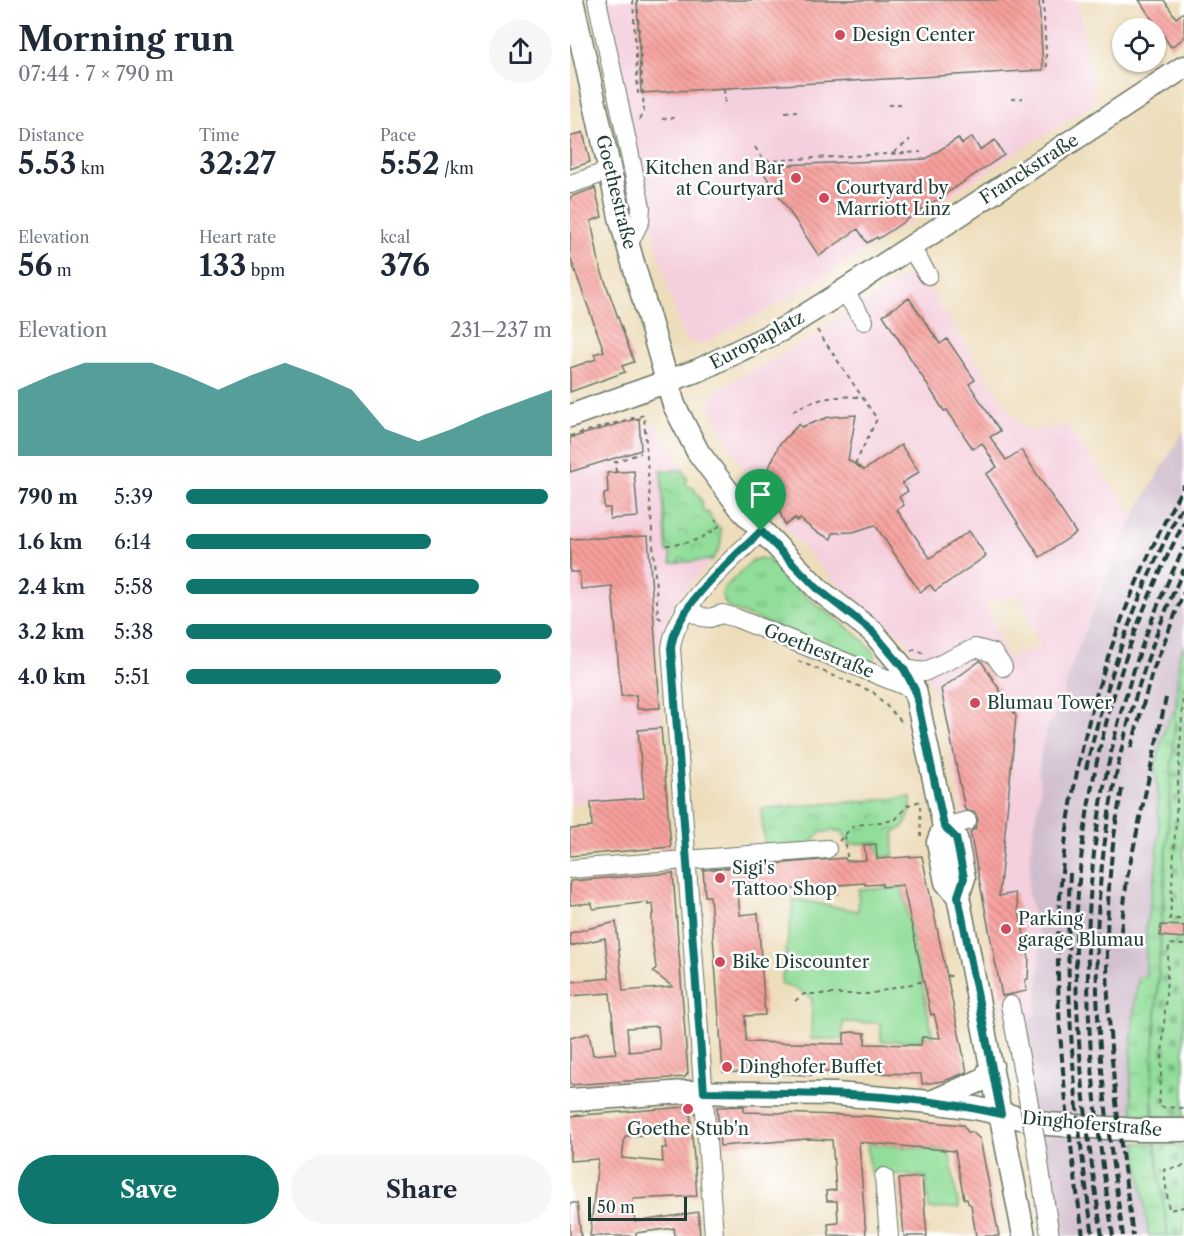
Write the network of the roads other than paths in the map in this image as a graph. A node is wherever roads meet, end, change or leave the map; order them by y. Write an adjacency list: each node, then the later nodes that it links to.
1 (572, 0): 3 (main road, Goethestraße)
2 (597, 0): 5 (street)
3 (584, 59): 5 (street); 7 (main road, Goethestraße)
4 (1184, 67): 11 (main road, Franckstraße)
5 (612, 71): 6 (street)
6 (629, 132): 7 (street); 10 (street)
7 (603, 145): 8 (main road, Goethestraße)
8 (609, 171): 9 (street); 10 (main road, Goethestraße)
9 (571, 184)
10 (628, 245): 15 (main road, Goethestraße)
11 (910, 247): 12 (street); 13 (main road, Franckstraße)
12 (928, 275)
13 (843, 291): 14 (street); 15 (main road, Europaplatz)
14 (864, 321)
15 (668, 382): 16 (main road, Europaplatz); 17 (main road, Goethestraße)
16 (570, 416)
17 (761, 531): 18 (street); 21 (main road, Goethestraße)
18 (706, 587): 19 (street); 20 (street)
19 (685, 609): 20 (street, Goethestraße); 27 (street)
20 (716, 616): 23 (street, Goethestraße)
21 (908, 660): 22 (street); 23 (main road, Goethestraße)
22 (1003, 667)
23 (915, 690): 25 (main road, Goethestraße)
24 (967, 821): 25 (street)
25 (944, 826): 30 (main road, Goethestraße)
26 (827, 849): 27 (street)
27 (686, 860): 28 (street); 31 (street)
28 (570, 869)
29 (1010, 1005): 40 (street, bridge)
30 (992, 1066): 33 (main road); 34 (main road, Goethestraße)
31 (704, 1092): 32 (main road, Dinghoferstraße); 33 (main road, Dinghoferstraße); 37 (street)
32 (570, 1100)
33 (930, 1102): 34 (main road, Dinghoferstraße)
34 (1001, 1114): 35 (main road, Dinghoferstraße); 39 (main road, Goethestraße)
35 (1184, 1130)
36 (884, 1177): 38 (street)
37 (714, 1236)
38 (889, 1236)
39 (1024, 1236)
40 (1050, 1236)

